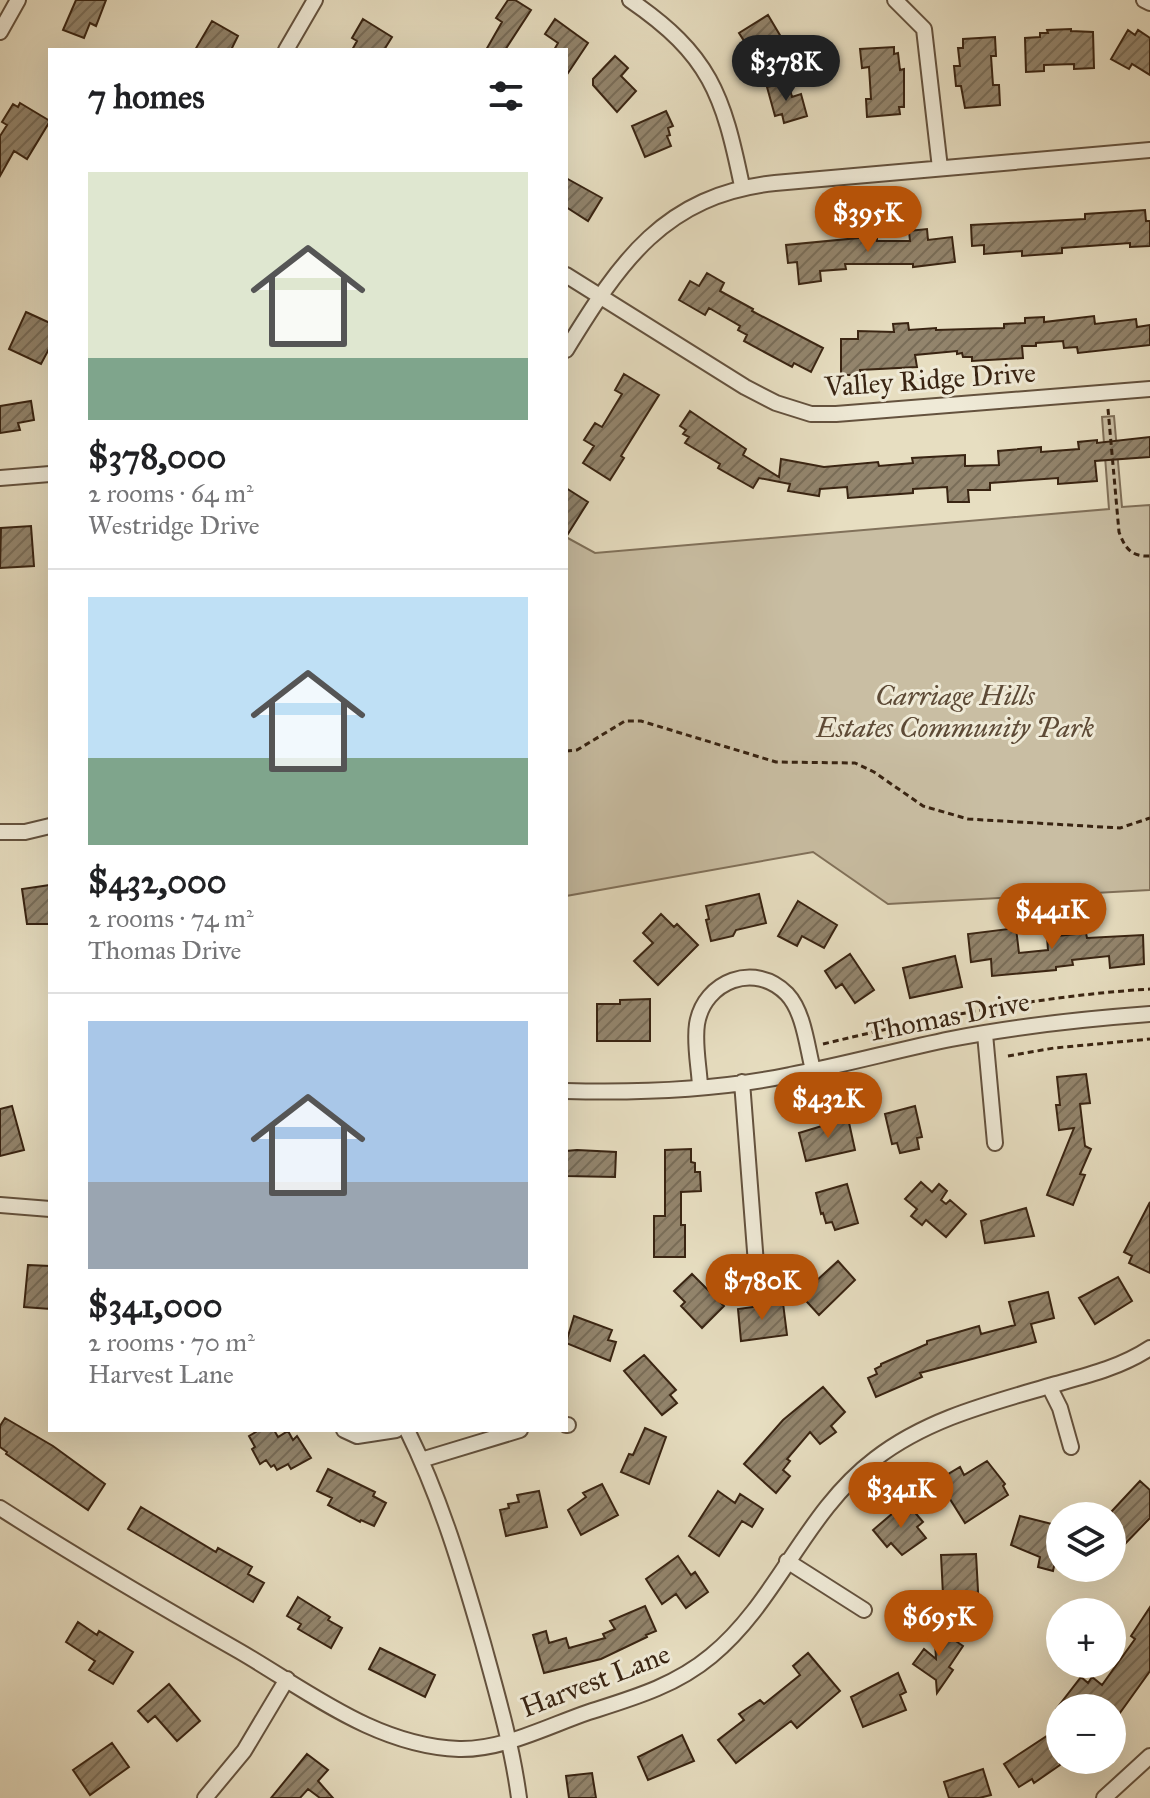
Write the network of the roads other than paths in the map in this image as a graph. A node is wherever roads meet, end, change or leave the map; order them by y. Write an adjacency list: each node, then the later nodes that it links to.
1 (18, 0): 7 (street)
2 (315, 0): 8 (street)
3 (630, 0): 11 (street)
4 (895, 0): 10 (street)
5 (1144, 0): 6 (street)
6 (1150, 3)
7 (0, 32)
8 (287, 48)
9 (1150, 150): 10 (street)
10 (940, 168): 11 (street)
11 (742, 186): 13 (street)
12 (568, 276): 13 (street, Valley Ridge Drive)
13 (600, 297): 14 (street); 15 (street, Valley Ridge Drive)
14 (568, 347)
15 (1150, 389)
16 (48, 474): 17 (street)
17 (0, 478)
18 (48, 826): 19 (street)
19 (0, 832)
20 (1150, 1014): 21 (street, Thomas Drive)
21 (985, 1034): 22 (street, Thomas Drive); 26 (street)
22 (813, 1070): 23 (street, Thomas Drive); 24 (street)
23 (742, 1082): 24 (street, Thomas Drive); 29 (street)
24 (700, 1086): 25 (street, Thomas Drive)
25 (568, 1091)
26 (995, 1143)
27 (0, 1205): 28 (street)
28 (48, 1209)
29 (756, 1264)
30 (1150, 1348): 31 (street, Harvest Lane)
31 (1049, 1386): 36 (street); 39 (street, Harvest Lane)
32 (348, 1432): 33 (street)
33 (388, 1432)
34 (405, 1432): 37 (street)
35 (513, 1432): 37 (street)
36 (1071, 1447)
37 (421, 1460): 42 (street)
38 (0, 1508): 41 (street, Harvest Lane)
39 (787, 1561): 40 (street); 42 (street, Harvest Lane)
40 (864, 1610)
41 (287, 1679): 42 (street, Harvest Lane); 44 (street)
42 (508, 1741): 45 (street)
43 (1150, 1756): 46 (street)
44 (205, 1798)
45 (519, 1798)
46 (1104, 1798)

